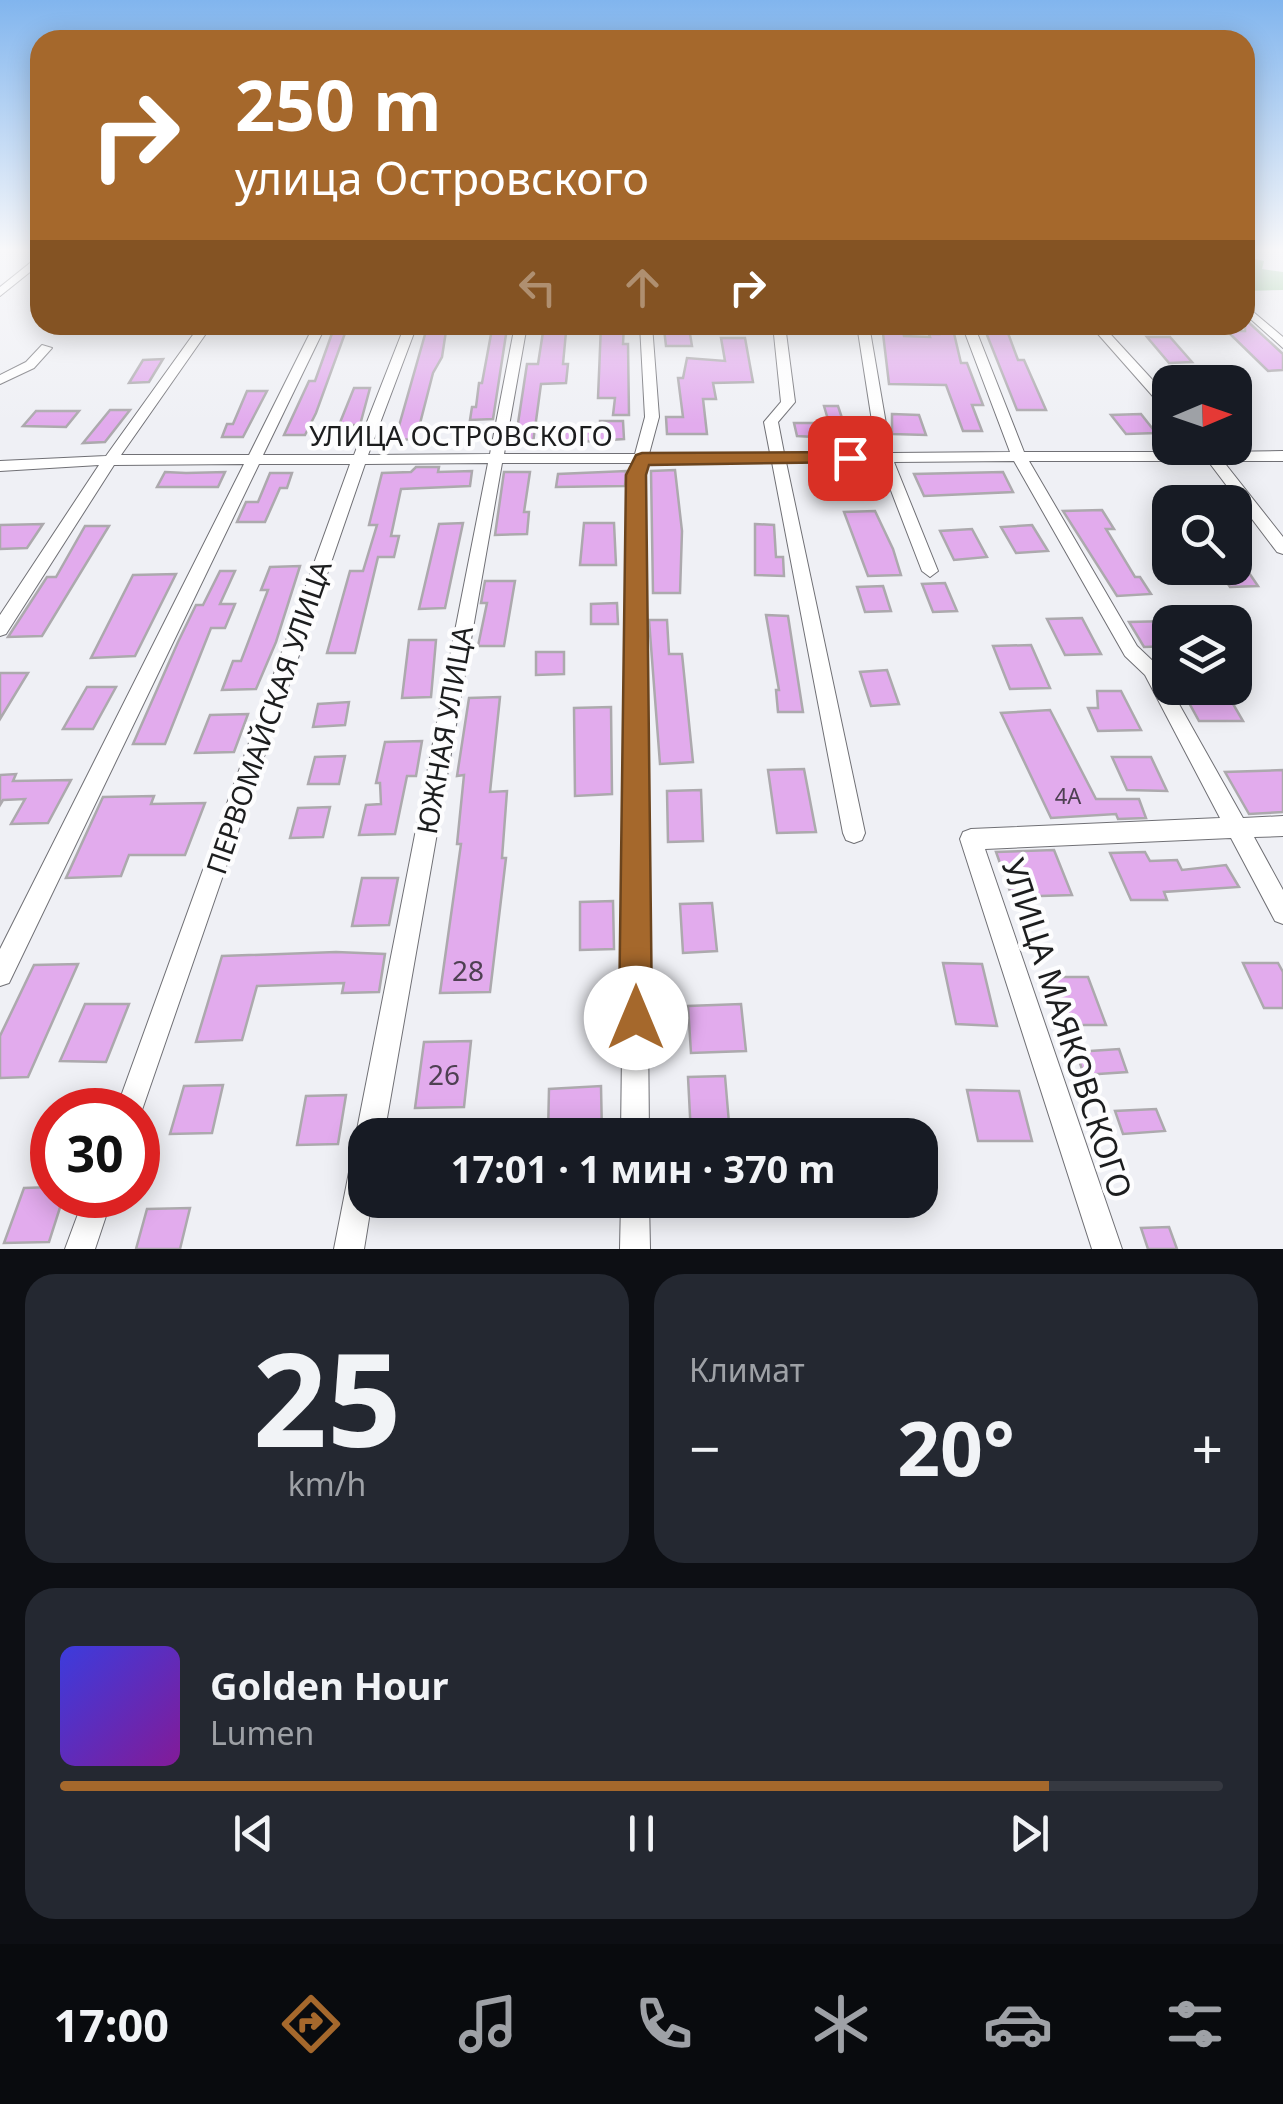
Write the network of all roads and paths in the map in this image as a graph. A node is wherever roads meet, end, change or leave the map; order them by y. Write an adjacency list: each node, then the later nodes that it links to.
1 (1255, 317): 11 (street)
2 (199, 335): 23 (street)
3 (315, 335): 25 (street)
4 (406, 335): 20 (street, ПЕРВОМАЙСКАЯ УЛИЦА)
5 (519, 335): 24 (street, ЮЖНАЯ УЛИЦА)
6 (647, 335): 21 (street)
7 (780, 335): 22 (street)
8 (865, 335): 18 (street)
9 (972, 335): 19 (street)
10 (1105, 335): 14 (street)
11 (1283, 344)
12 (46, 348): 13 (street)
13 (0, 380)
14 (1152, 387)
15 (1152, 454): 19 (street, УЛИЦА ОСТРОВСКОГО)
16 (1252, 454): 17 (street, УЛИЦА ОСТРОВСКОГО)
17 (1283, 456)
18 (885, 457): 19 (street, УЛИЦА ОСТРОВСКОГО); 22 (street, УЛИЦА ОСТРОВСКОГО); 29 (street)
19 (1019, 457): 31 (street)
20 (359, 459): 24 (street, УЛИЦА ОСТРОВСКОГО); 25 (street, УЛИЦА ОСТРОВСКОГО); 36 (street, ПЕРВОМАЙСКАЯ УЛИЦА)
21 (642, 459): 22 (street, УЛИЦА ОСТРОВСКОГО); 24 (street, УЛИЦА ОСТРОВСКОГО); 38 (street)
22 (780, 459): 33 (street)
23 (110, 460): 25 (street, УЛИЦА ОСТРОВСКОГО); 27 (street, УЛИЦА ОСТРОВСКОГО); 30 (street)
24 (494, 460): 37 (street, ЮЖНАЯ УЛИЦА)
25 (250, 461): 35 (street)
26 (1219, 465): 28 (street)
27 (0, 466)
28 (1283, 548)
29 (930, 571)
30 (0, 629)
31 (1238, 826): 32 (street, УЛИЦА МАЯКОВСКОГО); 34 (street); 45 (street, УЛИЦА МАЯКОВСКОГО)
32 (1283, 826)
33 (854, 833)
34 (1283, 913)
35 (0, 974)
36 (137, 1088)
37 (373, 1118)
38 (636, 1118)
39 (91, 1218): 42 (street)
40 (355, 1218): 43 (street)
41 (636, 1218): 44 (street)
42 (80, 1249)
43 (349, 1249)
44 (635, 1249)
45 (1107, 1249)

